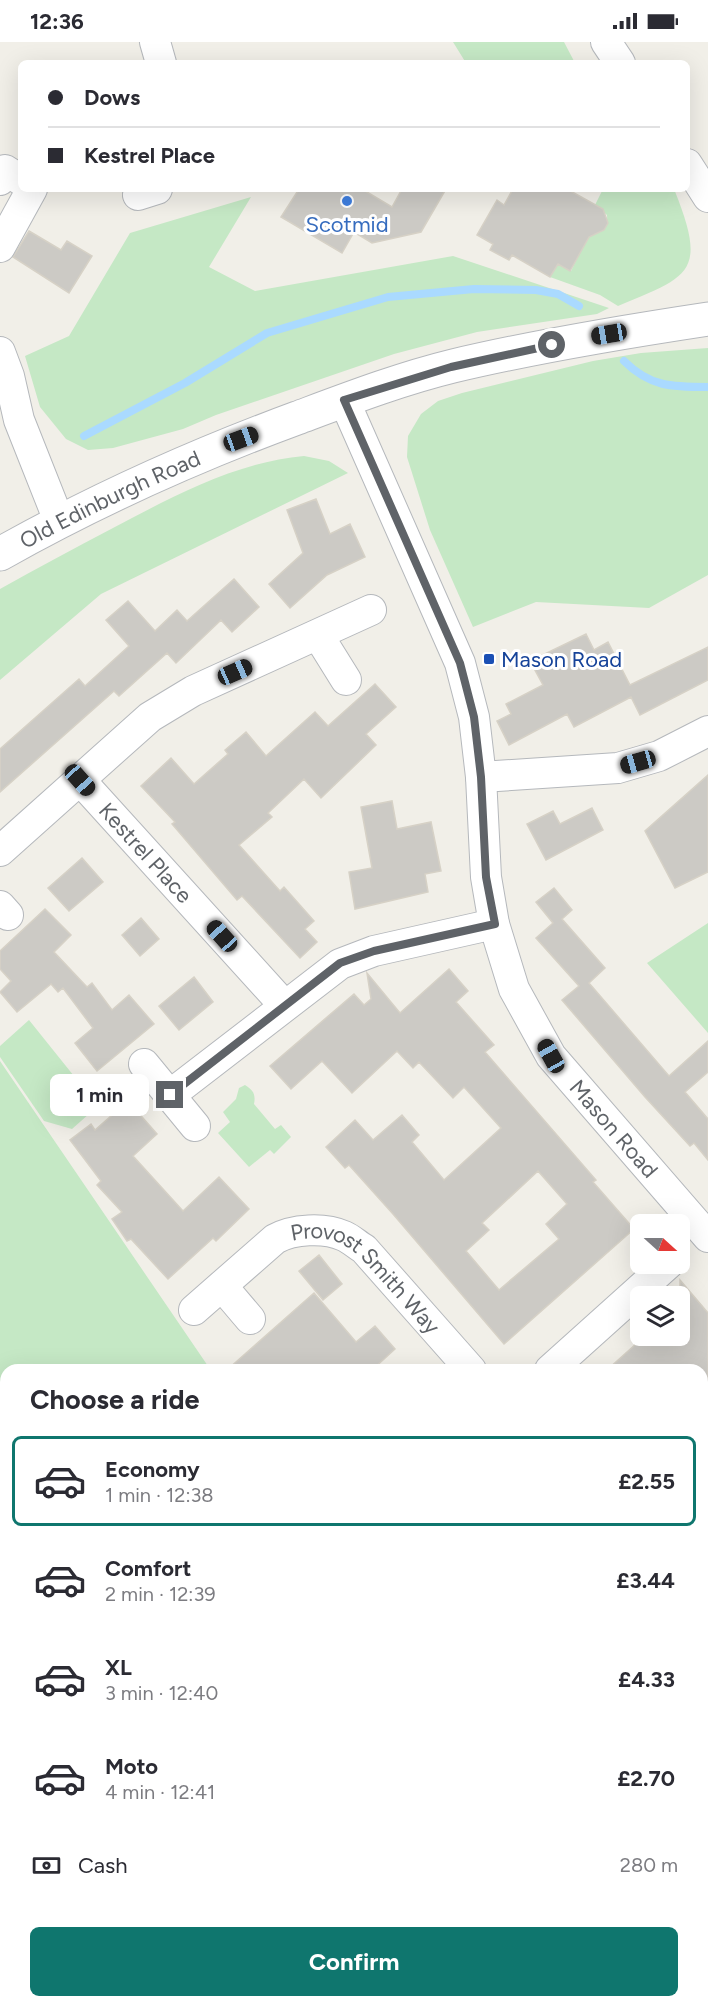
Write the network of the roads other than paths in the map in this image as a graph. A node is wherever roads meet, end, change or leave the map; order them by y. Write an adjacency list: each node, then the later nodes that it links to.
1 (156, 42): 3 (street)
2 (606, 42): 4 (street)
3 (160, 60)
4 (618, 60)
5 (690, 169): 9 (street)
6 (18, 178): 7 (street)
7 (0, 180)
8 (30, 192): 10 (street)
9 (708, 197)
10 (0, 247)
11 (708, 319): 13 (street, Old Edinburgh Road)
12 (0, 352): 14 (street)
13 (344, 400): 14 (street, Old Edinburgh Road); 20 (street, Mason Road)
14 (59, 521): 15 (street, Old Edinburgh Road)
15 (0, 554)
16 (371, 610): 17 (street)
17 (318, 635): 18 (street); 21 (street)
18 (346, 680)
19 (708, 731): 20 (street)
20 (481, 777): 23 (street, Mason Road)
21 (80, 780): 22 (street); 24 (street, Kestrel Place)
22 (0, 851)
23 (495, 924): 24 (street); 28 (street, Mason Road)
24 (284, 1005): 26 (street)
25 (144, 1064): 26 (street)
26 (170, 1095): 27 (street)
27 (195, 1126)
28 (706, 1235): 29 (street)
29 (690, 1247)
30 (657, 1274): 35 (street)
31 (222, 1286): 32 (street, Provost Smith Way); 33 (street); 34 (street, Provost Smith Way)
32 (194, 1310)
33 (250, 1319)
34 (466, 1364)
35 (557, 1364)

